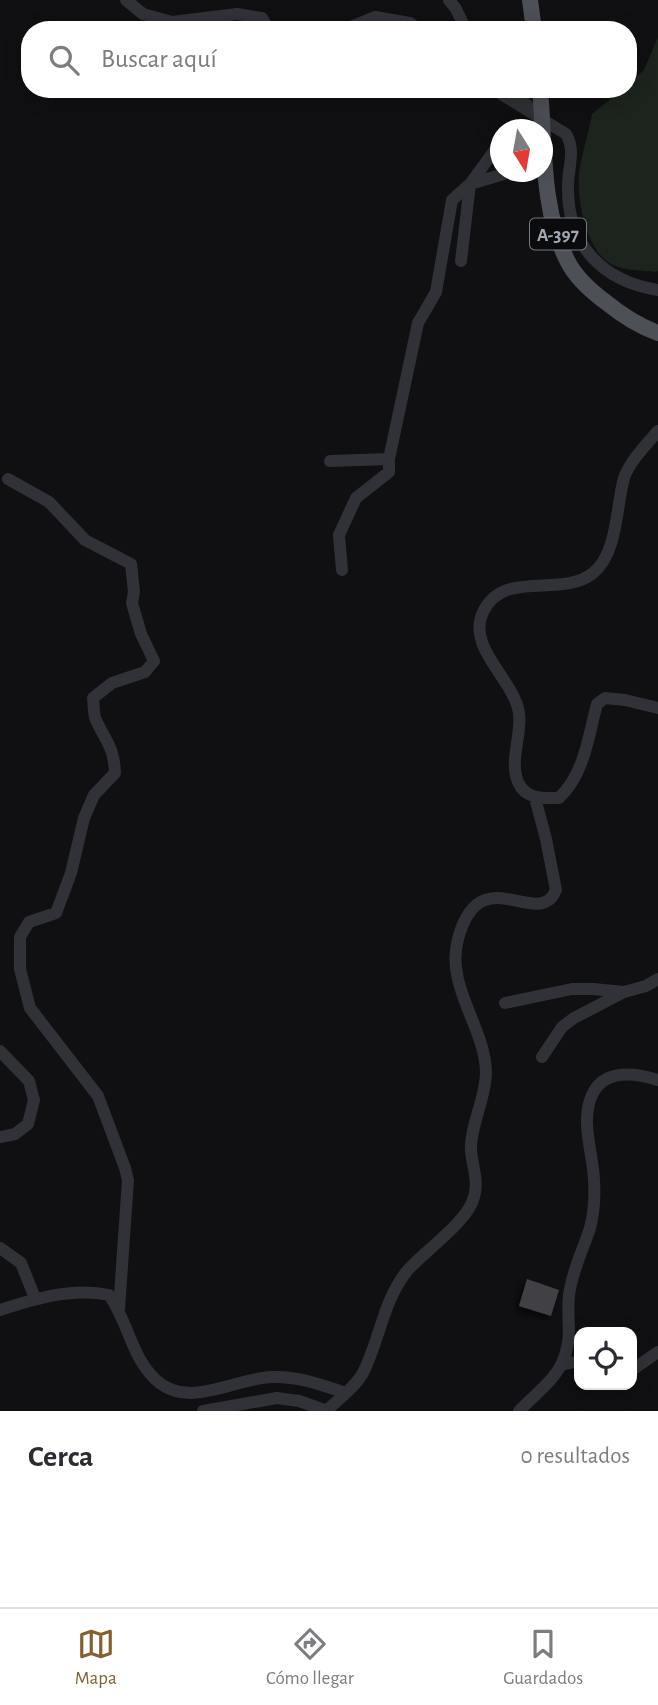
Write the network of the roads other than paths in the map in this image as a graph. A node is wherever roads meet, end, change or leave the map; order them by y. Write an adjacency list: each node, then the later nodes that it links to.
1 (126, 0): 4 (street)
2 (449, 0): 9 (street)
3 (530, 0): 10 (main road)
4 (168, 21)
5 (180, 21): 6 (street)
6 (264, 21)
7 (365, 21): 8 (street)
8 (398, 21)
9 (462, 21)
10 (533, 21)
11 (506, 98): 14 (street)
12 (520, 98): 15 (street)
13 (541, 98): 16 (main road, A-397)
14 (540, 119)
15 (541, 119)
16 (543, 119)
17 (553, 127): 23 (street)
18 (490, 157): 21 (street)
19 (490, 178): 21 (street)
20 (547, 182): 24 (main road, A-397)
21 (470, 184): 22 (street); 26 (street)
22 (461, 261)
23 (658, 290)
24 (658, 333)
25 (658, 431): 31 (street)
26 (389, 460): 27 (street); 29 (street)
27 (330, 461)
28 (8, 479): 41 (street)
29 (342, 570)
30 (658, 708): 31 (street)
31 (535, 798): 49 (street)
32 (658, 979): 33 (street)
33 (624, 992): 34 (street); 36 (street)
34 (505, 1003)
35 (0, 1051): 38 (street)
36 (542, 1057)
37 (658, 1080): 43 (street)
38 (0, 1137)
39 (0, 1248): 40 (street)
40 (35, 1298): 41 (street); 42 (street)
41 (119, 1309): 49 (street)
42 (0, 1310)
43 (574, 1337)
44 (574, 1346): 47 (street)
45 (658, 1352): 48 (street)
46 (574, 1362): 47 (street)
47 (561, 1365): 52 (street)
48 (637, 1367)
49 (345, 1393): 51 (street)
50 (203, 1411): 51 (street)
51 (327, 1411)
52 (519, 1411)

